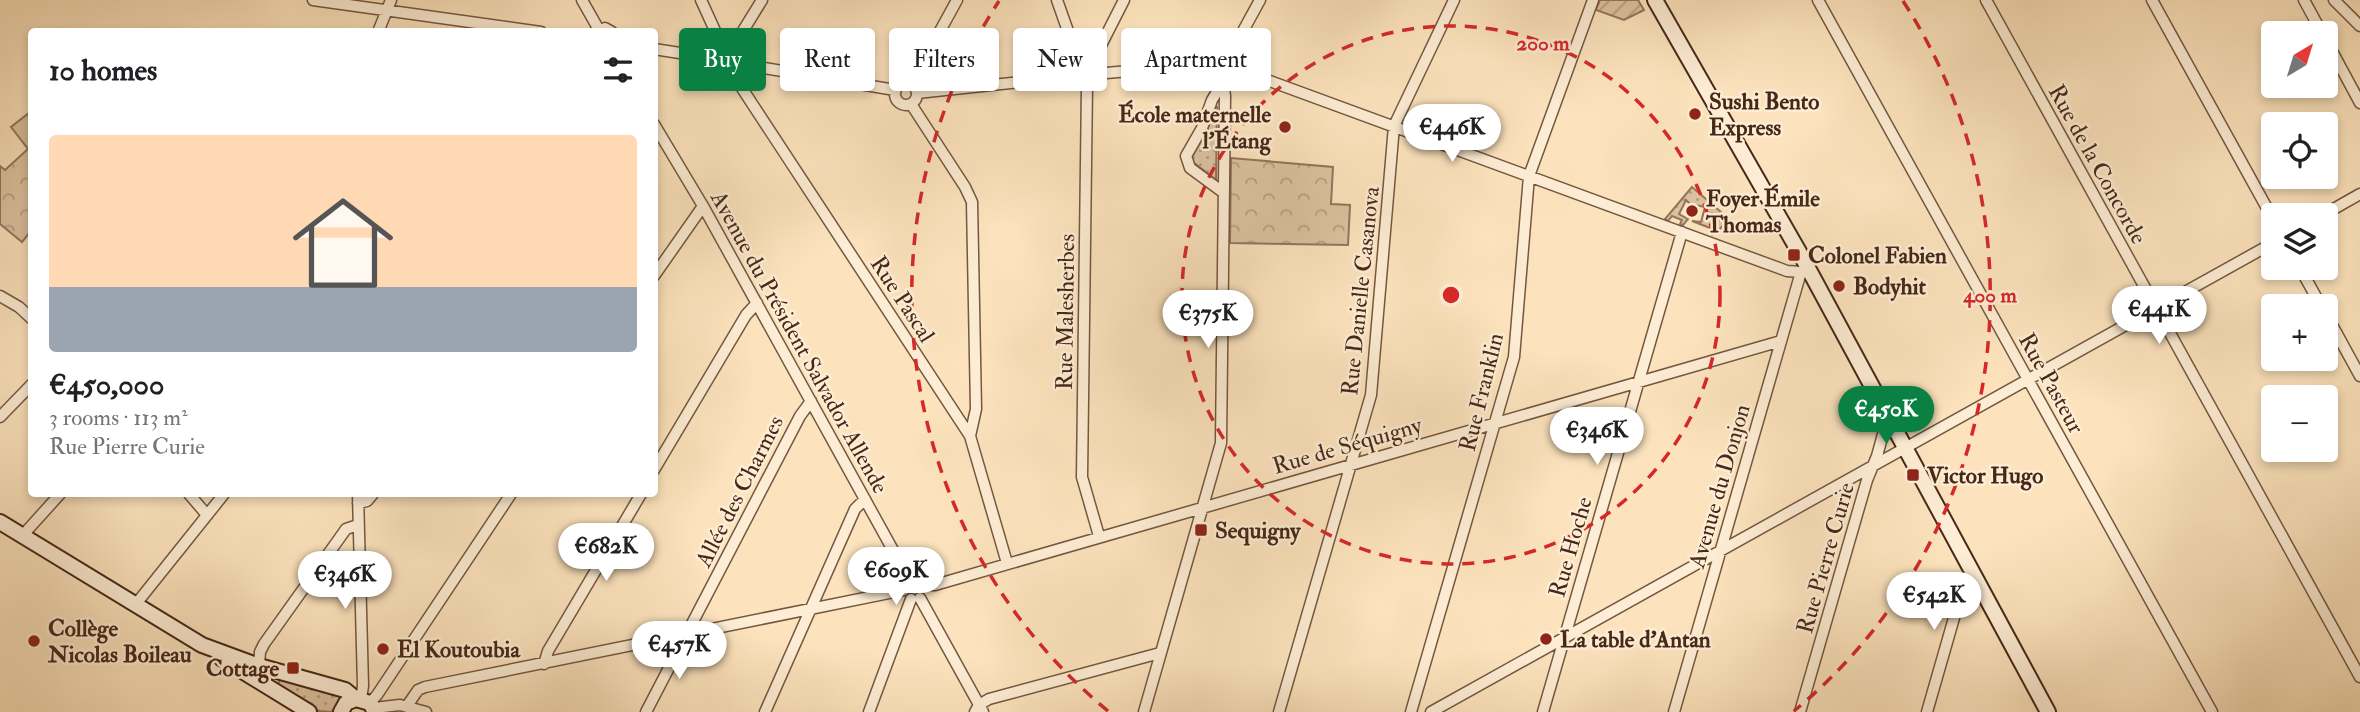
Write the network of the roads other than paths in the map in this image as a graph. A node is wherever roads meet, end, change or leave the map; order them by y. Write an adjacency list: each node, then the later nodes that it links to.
1 (313, 0): 17 (street)
2 (582, 0): 22 (street)
3 (701, 0): 23 (street)
4 (762, 0): 24 (street)
5 (957, 0): 25 (street)
6 (1057, 0): 26 (street)
7 (1124, 0): 28 (street)
8 (1260, 0): 27 (street)
9 (1454, 0): 43 (street, Rue Danielle Casanova)
10 (1593, 0): 45 (street, Rue Franklin)
11 (1655, 0): 54 (street)
12 (1818, 0): 62 (street, Rue Pasteur)
13 (1986, 0): 57 (street, Rue de la Concorde)
14 (2152, 0): 48 (street)
15 (2304, 0): 18 (street)
16 (2334, 0): 19 (street)
17 (389, 5): 20 (street); 21 (street)
18 (2315, 21)
19 (2360, 26)
20 (380, 28)
21 (518, 28)
22 (596, 28)
23 (717, 28)
24 (741, 28)
25 (943, 28)
26 (1068, 28)
27 (1245, 28)
28 (1107, 31)
29 (658, 50): 30 (street)
30 (679, 53)
31 (2338, 62): 41 (street)
32 (766, 68): 34 (street)
33 (1271, 81): 43 (street)
34 (889, 89)
35 (744, 91): 69 (street, Rue Pascal)
36 (895, 91): 42 (street)
37 (913, 91): 42 (street)
38 (1087, 91): 86 (street, Rue Malesherbes)
39 (1218, 91): 46 (street)
40 (1224, 91): 46 (street)
41 (2360, 103)
42 (911, 104): 69 (street)
43 (1394, 126): 45 (street); 72 (street, Rue Danielle Casanova)
44 (658, 131): 49 (street, Avenue du Président Salvador Allende)
45 (1530, 176): 51 (street); 68 (street, Rue Franklin)
46 (1224, 193): 81 (street)
47 (2360, 194): 50 (street)
48 (2264, 203)
49 (703, 206): 53 (street); 56 (street, Avenue du Président Salvador Allende)
50 (2338, 206)
51 (1682, 232): 54 (street); 63 (street, Rue Hoche)
52 (2261, 250): 57 (street)
53 (658, 270)
54 (1805, 270): 60 (street, Avenue du Donjon); 66 (street)
55 (0, 296): 58 (street)
56 (757, 303): 65 (street, Avenue du Président Salvador Allende); 71 (street)
57 (2157, 309): 62 (street); 101 (street, Rue de la Concorde)
58 (28, 315)
59 (2338, 336): 61 (street)
60 (1781, 341): 63 (street, Rue de Séquigny); 87 (street, Avenue du Donjon)
61 (2360, 376)
62 (2029, 381): 70 (street); 120 (street, Rue Pasteur)
63 (1638, 382): 68 (street, Rue de Séquigny); 96 (street, Rue Hoche)
64 (28, 388): 67 (street)
65 (811, 401): 80 (street, Avenue du Président Salvador Allende); 95 (street, Allée des Charmes)
66 (1888, 415): 70 (street); 73 (street, Rue Pierre Curie)
67 (0, 417)
68 (1494, 423): 72 (street, Rue de Séquigny); 113 (street, Rue Franklin)
69 (970, 436): 88 (street, Rue Pascal)
70 (1907, 448): 73 (street); 89 (street)
71 (658, 463)
72 (1351, 463): 81 (street, Rue de Séquigny); 112 (street, Rue Danielle Casanova)
73 (1874, 466): 87 (street); 117 (street, Rue Pierre Curie)
74 (57, 497): 85 (street)
75 (192, 497): 82 (street)
76 (222, 497): 82 (street)
77 (509, 497): 102 (street)
78 (639, 497): 99 (street)
79 (358, 498): 84 (street)
80 (865, 499): 90 (street, Avenue du Président Salvador Allende); 94 (street)
81 (1203, 507): 86 (street, Rue de Séquigny); 98 (street)
82 (207, 515): 93 (street)
83 (0, 522): 85 (street)
84 (358, 525): 100 (street); 102 (street)
85 (23, 535): 93 (street)
86 (1099, 536): 88 (street, Rue de Séquigny)
87 (1721, 551): 96 (street); 116 (street, Avenue du Donjon)
88 (1007, 563): 91 (street, Rue de Séquigny)
89 (1973, 572): 118 (street); 119 (street)
90 (909, 580): 91 (street); 92 (street)
91 (924, 586): 92 (street)
92 (912, 596): 94 (street); 104 (street); 110 (street)
93 (136, 604): 97 (street)
94 (810, 610): 95 (street); 109 (street)
95 (685, 636): 99 (street); 108 (street, Allée des Charmes)
96 (1564, 639): 114 (street); 115 (street, Rue Hoche)
97 (202, 645): 100 (street); 105 (street)
98 (1160, 653): 104 (street); 111 (street)
99 (544, 664): 103 (street)
100 (259, 666): 102 (street)
101 (2360, 677)
102 (372, 706): 103 (street); 106 (street)
103 (407, 706): 107 (street)
104 (979, 710)
105 (309, 712)
106 (341, 712)
107 (426, 712)
108 (646, 712)
109 (765, 712)
110 (869, 712)
111 (1143, 712)
112 (1279, 712)
113 (1411, 712)
114 (1431, 712)
115 (1543, 712)
116 (1674, 712)
117 (1800, 712)
118 (1927, 712)
119 (2048, 712)
120 (2212, 712)

